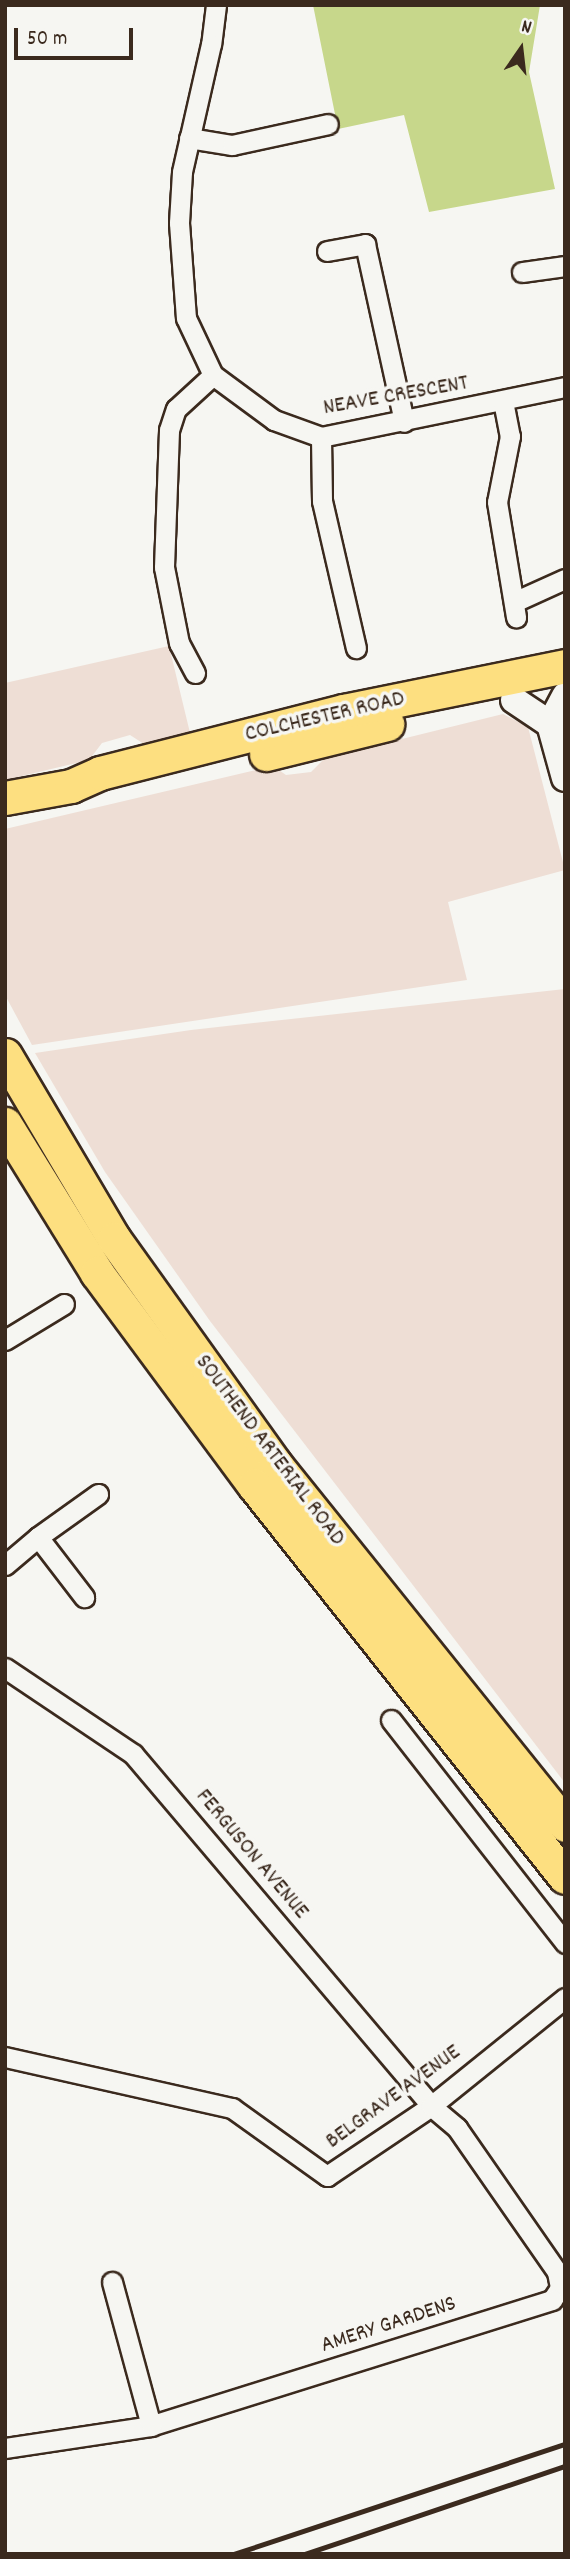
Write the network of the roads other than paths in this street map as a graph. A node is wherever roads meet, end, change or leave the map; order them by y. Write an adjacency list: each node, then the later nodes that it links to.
1 (216, 5): 3 (street, NEAVE CRESCENT)
2 (328, 124): 3 (street)
3 (189, 138): 7 (street, NEAVE CRESCENT)
4 (327, 251): 10 (street)
5 (522, 272): 6 (street)
6 (564, 272)
7 (213, 375): 11 (street, NEAVE CRESCENT); 15 (street)
8 (565, 387): 9 (street, NEAVE CRESCENT)
9 (503, 401): 10 (street, NEAVE CRESCENT); 12 (street)
10 (404, 422): 11 (street, NEAVE CRESCENT)
11 (321, 437): 13 (street)
12 (565, 579)
13 (356, 648)
14 (565, 666): 21 (highway, COLCHESTER ROAD)
15 (195, 674)
16 (565, 689): 18 (highway, COLCHESTER ROAD)
17 (565, 696): 19 (street)
18 (514, 700): 19 (street); 21 (highway, COLCHESTER ROAD)
19 (550, 724): 20 (street)
20 (565, 778)
21 (89, 781): 22 (highway, COLCHESTER ROAD)
22 (5, 798)
23 (5, 1055): 26 (highway, SOUTHEND ARTERIAL ROAD)
24 (5, 1095): 26 (highway); 27 (highway)
25 (5, 1124): 27 (highway, SOUTHEND ARTERIAL ROAD)
26 (114, 1239): 36 (highway, SOUTHEND ARTERIAL ROAD)
27 (97, 1273): 37 (highway, SOUTHEND ARTERIAL ROAD)
28 (64, 1304): 29 (street)
29 (5, 1340)
30 (98, 1494): 31 (street)
31 (38, 1537): 32 (street); 33 (street)
32 (5, 1565)
33 (84, 1597)
34 (5, 1668): 41 (street, FERGUSON AVENUE)
35 (391, 1720): 38 (street)
36 (565, 1825)
37 (565, 1877)
38 (565, 1943)
39 (565, 1998): 41 (street, BELGRAVE AVENUE)
40 (5, 2057): 41 (street, BELGRAVE AVENUE)
41 (431, 2106): 43 (street, AMERY GARDENS)
42 (113, 2283): 43 (street)
43 (151, 2426): 44 (street, AMERY GARDENS)
44 (5, 2448)

